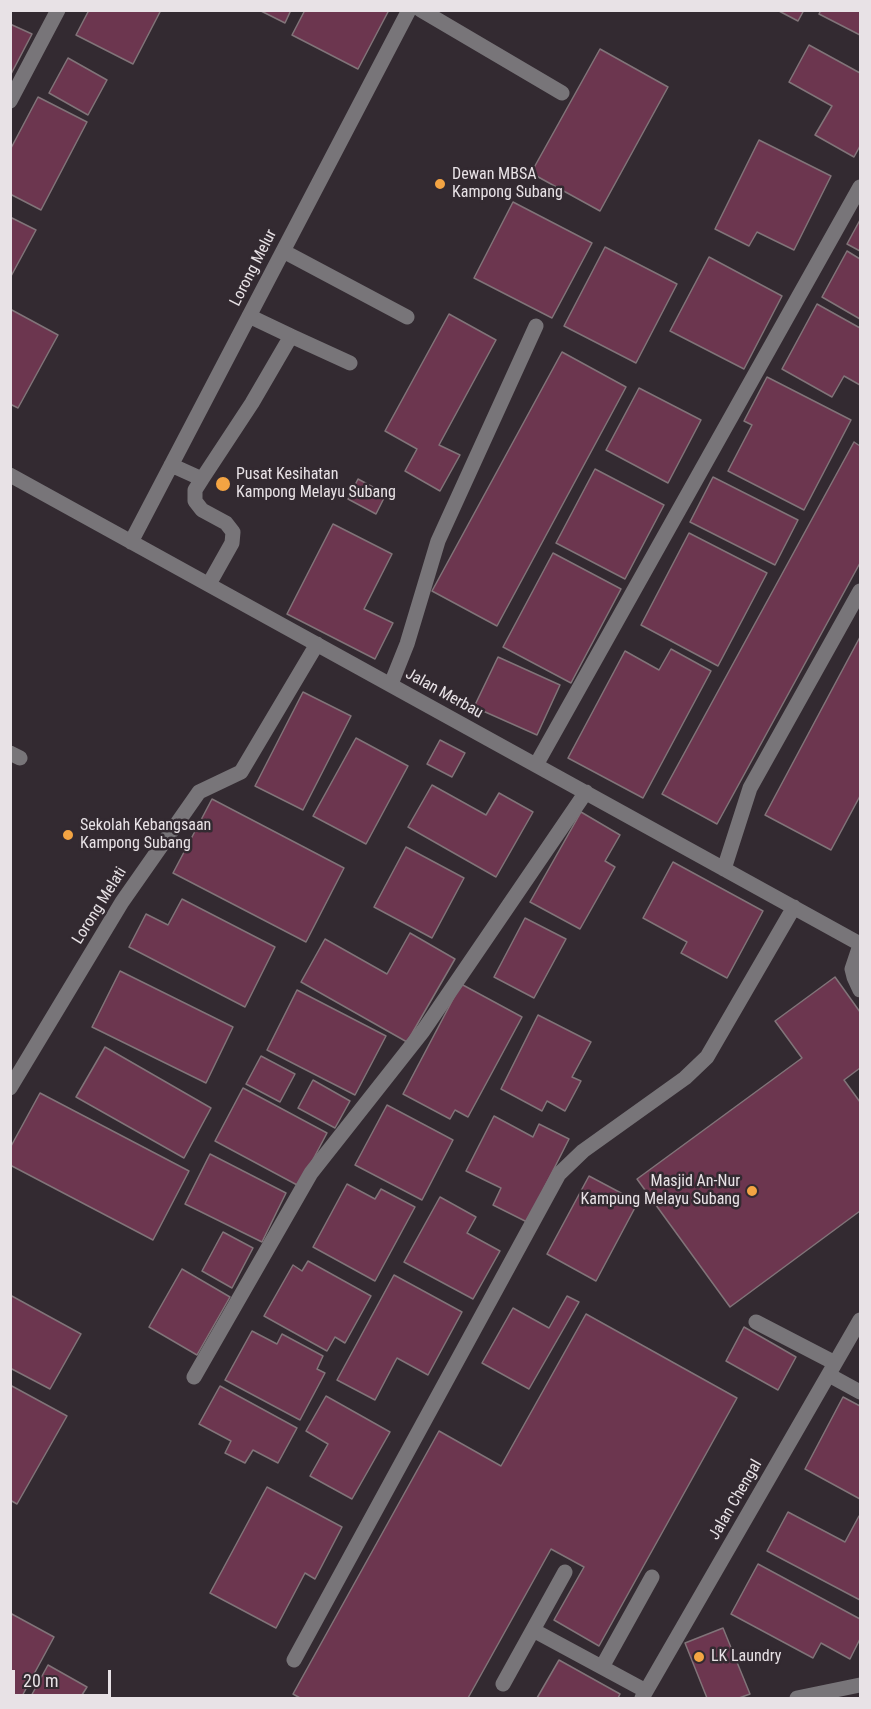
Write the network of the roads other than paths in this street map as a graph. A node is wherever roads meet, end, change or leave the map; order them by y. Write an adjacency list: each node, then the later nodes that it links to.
1 (58, 10): 5 (street)
2 (409, 10): 7 (street, Lorong Melur)
3 (421, 10): 4 (street)
4 (562, 93)
5 (10, 101)
6 (861, 187): 21 (street)
7 (283, 251): 8 (street, Lorong Melur); 9 (street)
8 (249, 316): 11 (street); 13 (street, Lorong Melur)
9 (407, 317)
10 (536, 326): 20 (street)
11 (291, 336): 12 (street); 15 (street)
12 (350, 363)
13 (171, 465): 15 (street); 16 (street, Lorong Melur)
14 (10, 475): 16 (street, Jalan Merbau)
15 (202, 478): 17 (street)
16 (131, 542): 17 (street, Jalan Merbau)
17 (209, 584): 19 (street, Jalan Merbau)
18 (861, 591): 23 (street)
19 (317, 644): 20 (street, Jalan Merbau); 27 (street, Lorong Melati)
20 (391, 684): 21 (street, Jalan Merbau)
21 (536, 765): 22 (street, Jalan Merbau)
22 (586, 792): 23 (street, Jalan Merbau); 31 (street)
23 (724, 869): 24 (street, Jalan Merbau)
24 (794, 907): 25 (street, Jalan Merbau); 36 (street)
25 (861, 945): 26 (street)
26 (861, 990)
27 (10, 1088)
28 (861, 1320): 30 (street, Jalan Chengal)
29 (756, 1322): 30 (street)
30 (832, 1369): 32 (street); 40 (street, Jalan Chengal)
31 (194, 1377)
32 (861, 1392)
33 (565, 1572): 35 (street)
34 (652, 1577): 37 (street)
35 (532, 1630): 37 (street); 38 (street)
36 (294, 1660)
37 (602, 1667): 40 (street)
38 (503, 1684)
39 (861, 1685): 41 (street)
40 (644, 1695)
41 (797, 1698)

